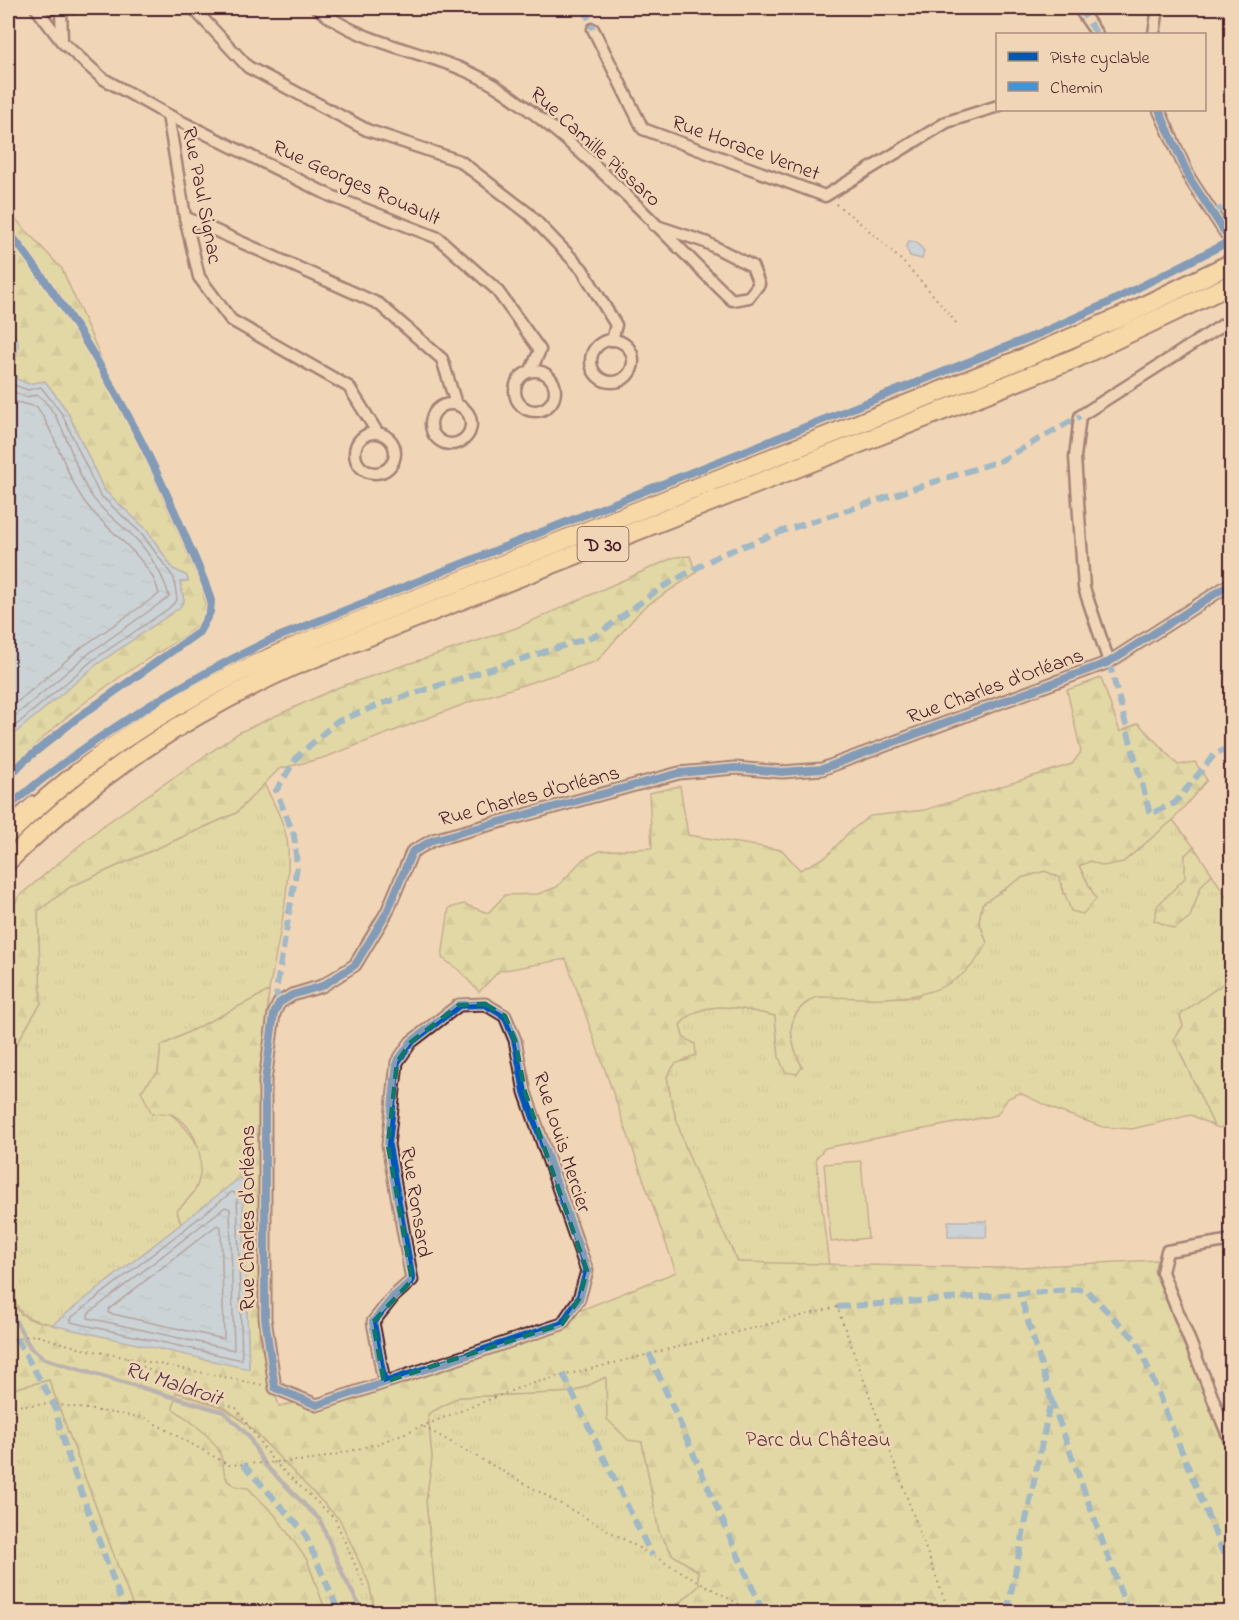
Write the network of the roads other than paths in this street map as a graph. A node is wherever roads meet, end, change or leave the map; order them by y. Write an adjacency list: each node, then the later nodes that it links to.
1 (36, 8): 12 (street, Rue Paul Signac)
2 (42, 8): 8 (street)
3 (73, 8): 8 (street)
4 (192, 8): 22 (street)
5 (317, 8): 17 (street, Rue Camille Pissaro)
6 (1080, 8): 10 (street)
7 (1158, 8): 11 (street)
8 (61, 9): 12 (street)
9 (593, 29): 13 (street, Rue Horace Vernet)
10 (1096, 33)
11 (1154, 33)
12 (62, 42): 15 (street, Rue Paul Signac)
13 (996, 107)
14 (1159, 111): 18 (street)
15 (168, 115): 16 (street, Rue Paul Signac); 23 (street, Rue Georges Rouault)
16 (185, 217): 24 (street); 25 (street, Rue Paul Signac)
17 (654, 225): 17 (street, Rue Camille Pissaro)
18 (1232, 243)
19 (1232, 263): 28 (main road, D 30)
20 (1232, 284): 33 (main road, D 30)
21 (1232, 319): 27 (street)
22 (612, 340)
23 (531, 370)
24 (456, 404)
25 (377, 432)
26 (1232, 583): 27 (street, Rue Charles d'Orléans)
27 (1109, 662): 36 (street, Rue Charles d'Orléans)
28 (65, 782): 29 (lane); 32 (main road, D 30)
29 (43, 790)
30 (34, 798): 31 (lane)
31 (8, 821)
32 (8, 834)
33 (8, 861)
34 (459, 1005): 36 (street, Rue Ronsard); 36 (street, Rue Louis Mercier)
35 (1232, 1240): 37 (street)
36 (384, 1382)
37 (1232, 1446)

